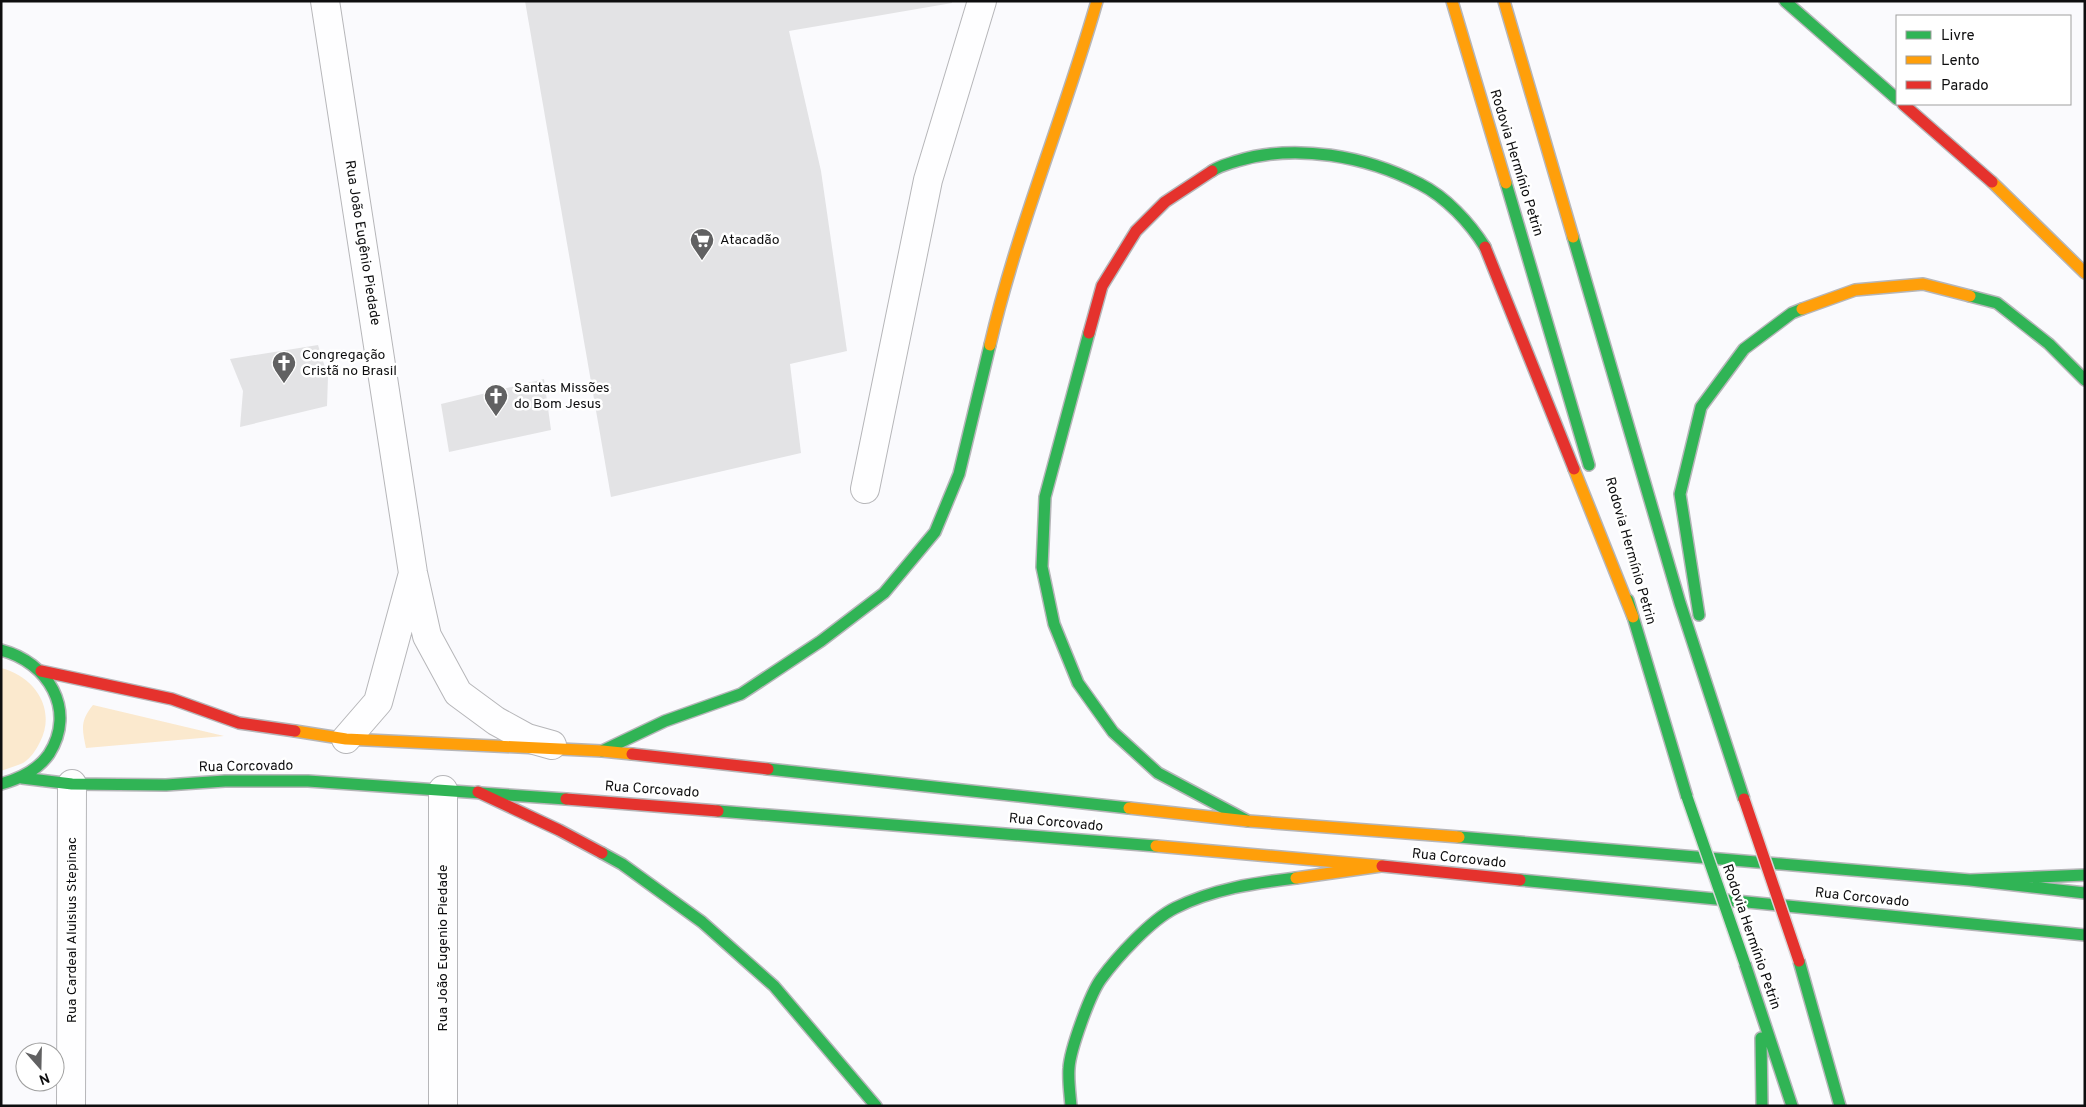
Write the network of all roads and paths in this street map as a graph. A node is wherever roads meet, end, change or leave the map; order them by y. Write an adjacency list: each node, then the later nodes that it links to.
1 (324, 1): 14 (street, Rua João Eugênio Piedade)
2 (982, 1): 12 (street)
3 (1097, 1): 21 (main road)
4 (1452, 1): 11 (main road, Rodovia Hermínio Petrin)
5 (1504, 1): 18 (main road)
6 (1785, 1): 7 (main road)
7 (1896, 98)
8 (1904, 105): 9 (main road)
9 (2085, 273)
10 (2085, 380): 18 (main road)
11 (1592, 476)
12 (865, 489)
13 (1597, 495): 15 (main road, Rodovia Hermínio Petrin)
14 (413, 573): 19 (street, Rua João Eugênio Piedade); 20 (street, Rua João Eugênio Piedade)
15 (1632, 617): 27 (main road); 33 (main road, Rodovia Hermínio Petrin, bridge)
16 (1, 650): 17 (main road)
17 (41, 671): 19 (main road, Rua Corcovado); 22 (main road)
18 (1716, 718): 40 (main road, bridge)
19 (346, 739): 20 (main road, Rua Corcovado)
20 (565, 748): 21 (main road, Rua Corcovado)
21 (602, 751): 27 (main road, Rua Corcovado)
22 (22, 778): 23 (main road); 24 (main road, Rua Corcovado)
23 (1, 784)
24 (72, 784): 25 (main road, Rua Corcovado); 34 (street, Rua Cardeal Aluisius Stepinac)
25 (443, 790): 26 (main road, Rua Corcovado); 35 (street, Rua João Eugenio Piedade)
26 (478, 792): 28 (main road, Rua Corcovado); 36 (main road)
27 (1248, 821): 30 (main road, Rua Corcovado)
28 (1381, 866): 32 (main road, Rua Corcovado); 37 (main road)
29 (2085, 875): 30 (main road)
30 (1970, 880): 31 (main road, Rua Corcovado)
31 (2085, 892)
32 (2085, 935)
33 (1760, 1009): 38 (main road); 39 (main road, Rodovia Hermínio Petrin)
34 (71, 1106)
35 (443, 1106)
36 (876, 1106)
37 (1071, 1106)
38 (1762, 1106)
39 (1792, 1106)
40 (1840, 1106)

